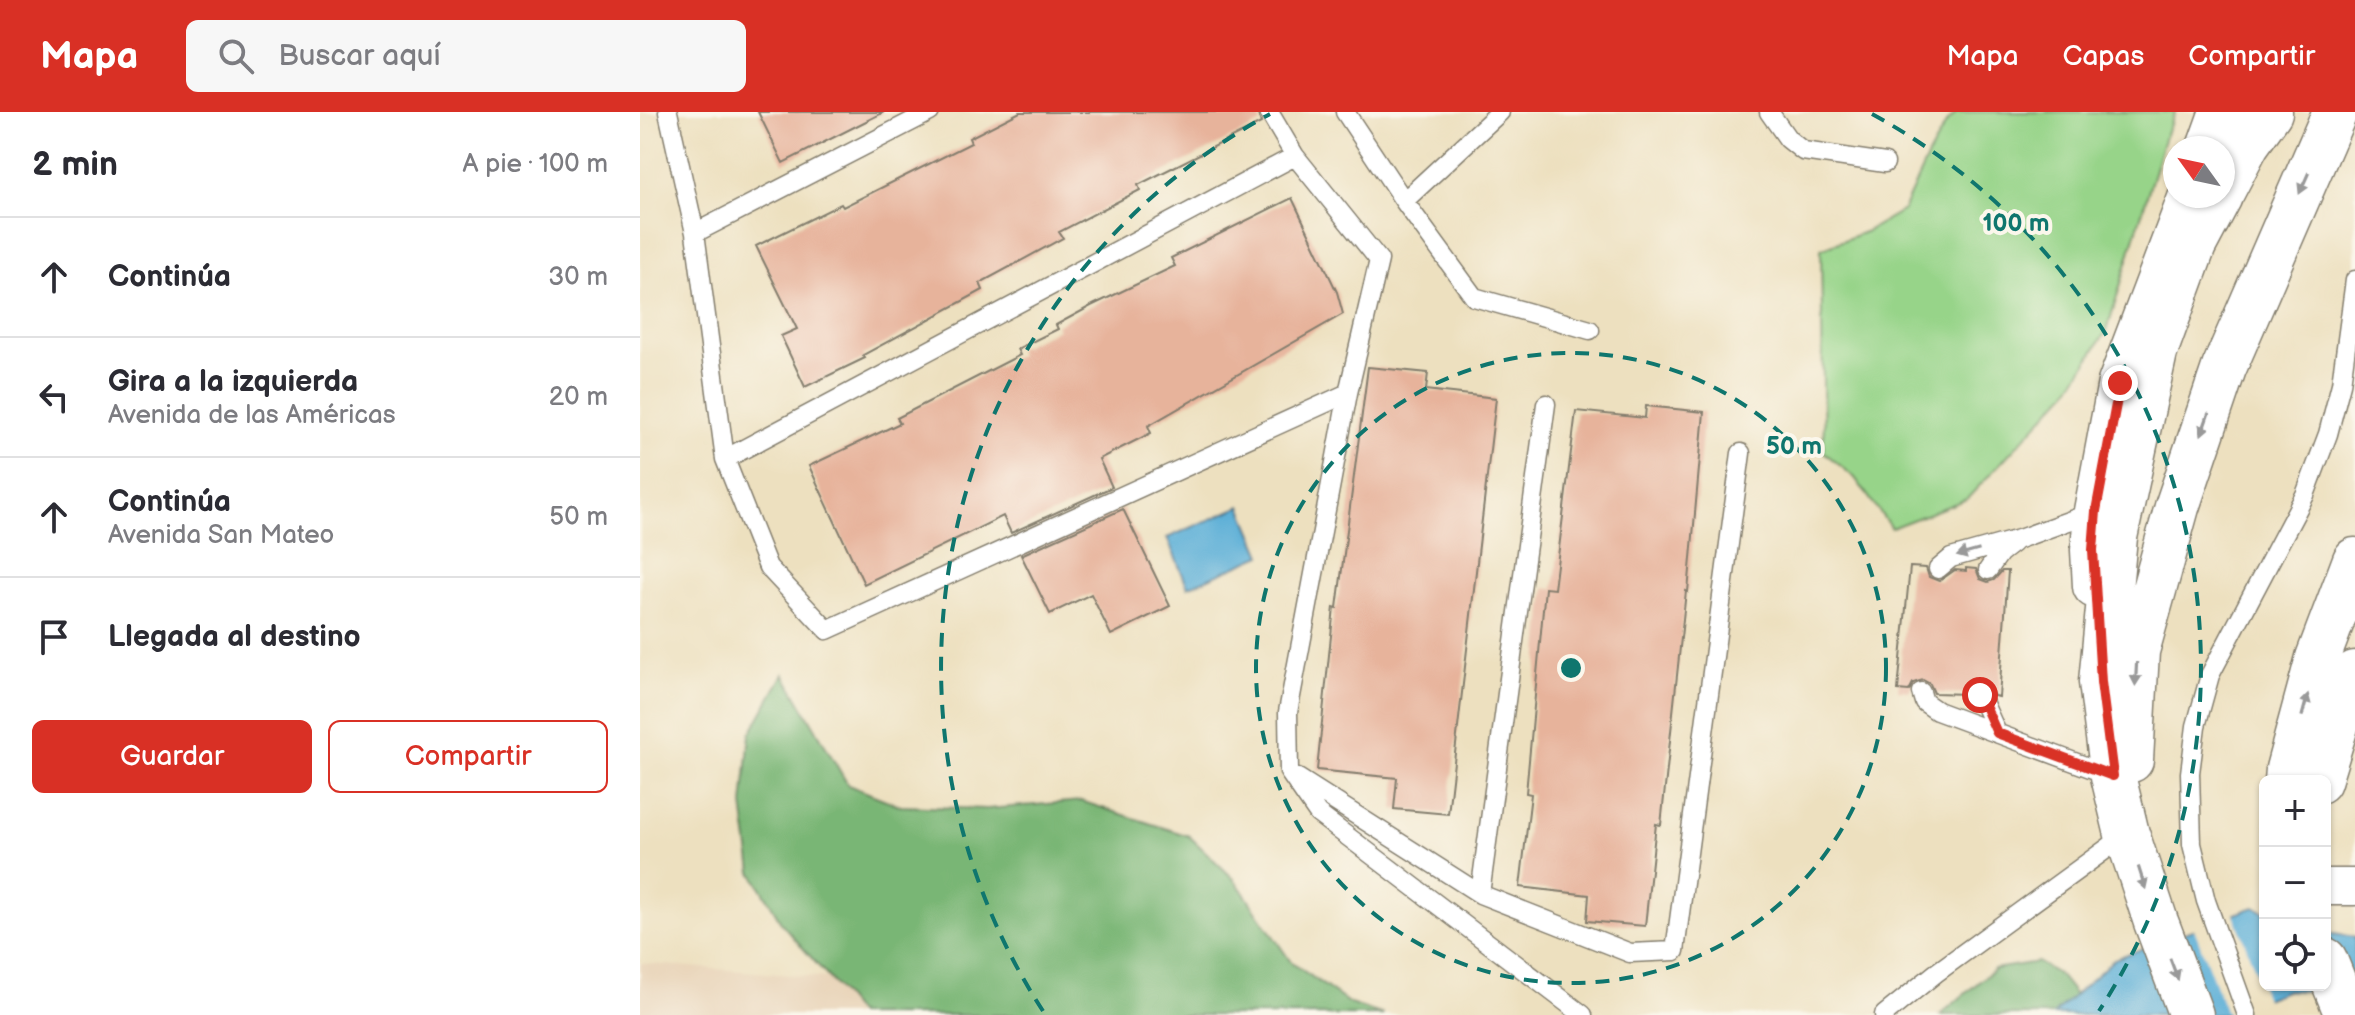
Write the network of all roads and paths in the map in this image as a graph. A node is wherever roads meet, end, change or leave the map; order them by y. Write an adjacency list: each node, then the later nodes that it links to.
1 (668, 112): 17 (lane)
2 (930, 112): 17 (lane)
3 (1269, 112): 11 (lane)
4 (1345, 112): 14 (lane)
5 (1500, 112): 14 (lane)
6 (1769, 112): 12 (lane)
7 (2222, 112): 10 (main road)
8 (2270, 112): 13 (main road)
9 (2335, 112): 38 (main road, one-way to 38)
10 (2213, 136)
11 (1295, 156): 20 (lane); 23 (lane)
12 (1885, 163)
13 (2235, 167)
14 (1404, 201): 19 (lane)
15 (2186, 208): 24 (main road)
16 (2214, 208): 30 (main road)
17 (695, 233): 23 (lane)
18 (2355, 280): 46 (lane)
19 (1590, 330)
20 (1348, 393): 23 (lane); 34 (lane)
21 (1546, 404): 41 (lane)
22 (1741, 453): 41 (lane)
23 (725, 459)
24 (2096, 511): 25 (lane); 30 (main road)
25 (2019, 539): 27 (lane, one-way to 27); 28 (lane)
26 (2355, 560): 35 (main road, one-way to 26)
27 (1938, 569)
28 (1988, 570)
29 (2355, 673): 36 (main road)
30 (2101, 682): 37 (main road)
31 (1921, 692): 33 (lane)
32 (1980, 695): 33 (lane)
33 (1997, 733): 37 (lane)
34 (1289, 772): 41 (lane); 43 (lane)
35 (2288, 775)
36 (2321, 775)
37 (2113, 776): 38 (main road)
38 (2127, 834): 44 (lane); 45 (main road, one-way to 45)
39 (2331, 887): 40 (street)
40 (2355, 887)
41 (1480, 894)
42 (2331, 975): 47 (main road)
43 (1583, 1015)
44 (1884, 1015)
45 (2191, 1015)
46 (2247, 1015)
47 (2347, 1015)

